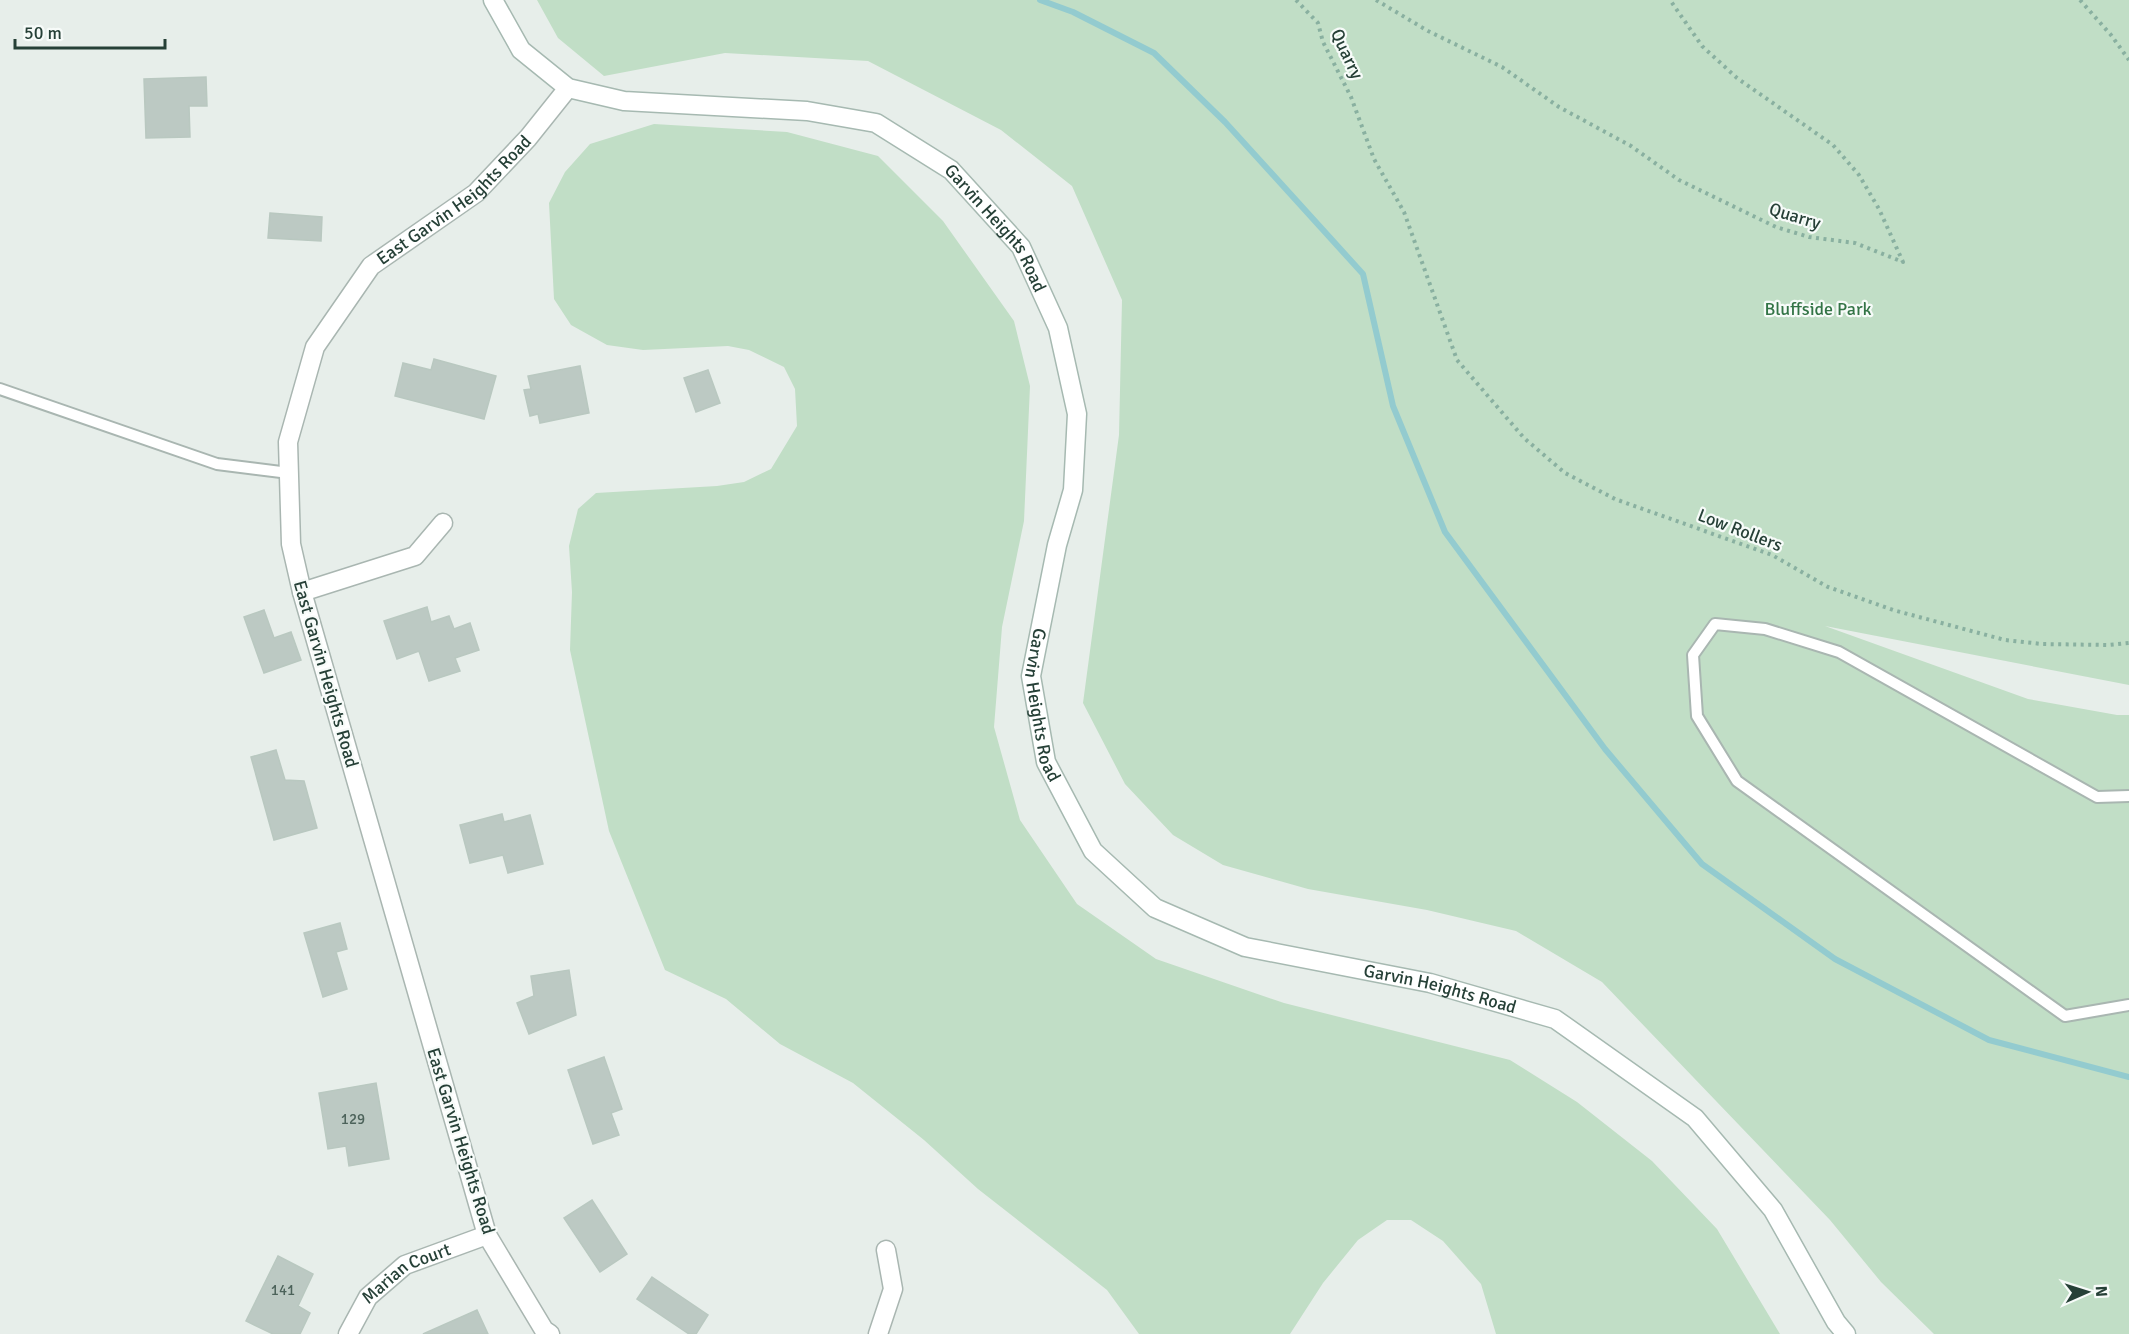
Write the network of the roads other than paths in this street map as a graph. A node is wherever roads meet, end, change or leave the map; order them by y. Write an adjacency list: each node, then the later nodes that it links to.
1 (493, 0): 2 (main road, Garvin Heights Road)
2 (568, 88): 4 (main road, East Garvin Heights Road); 14 (main road, Garvin Heights Road)
3 (0, 389): 4 (lane)
4 (289, 473): 6 (main road, East Garvin Heights Road)
5 (443, 523): 6 (main road)
6 (302, 592): 9 (main road, East Garvin Heights Road)
7 (2129, 796): 8 (lane)
8 (2129, 1005)
9 (487, 1235): 11 (main road, Marian Court); 12 (main road, East Garvin Heights Road)
10 (886, 1250): 13 (main road)
11 (348, 1334)
12 (550, 1334)
13 (878, 1334)
14 (1846, 1334)

